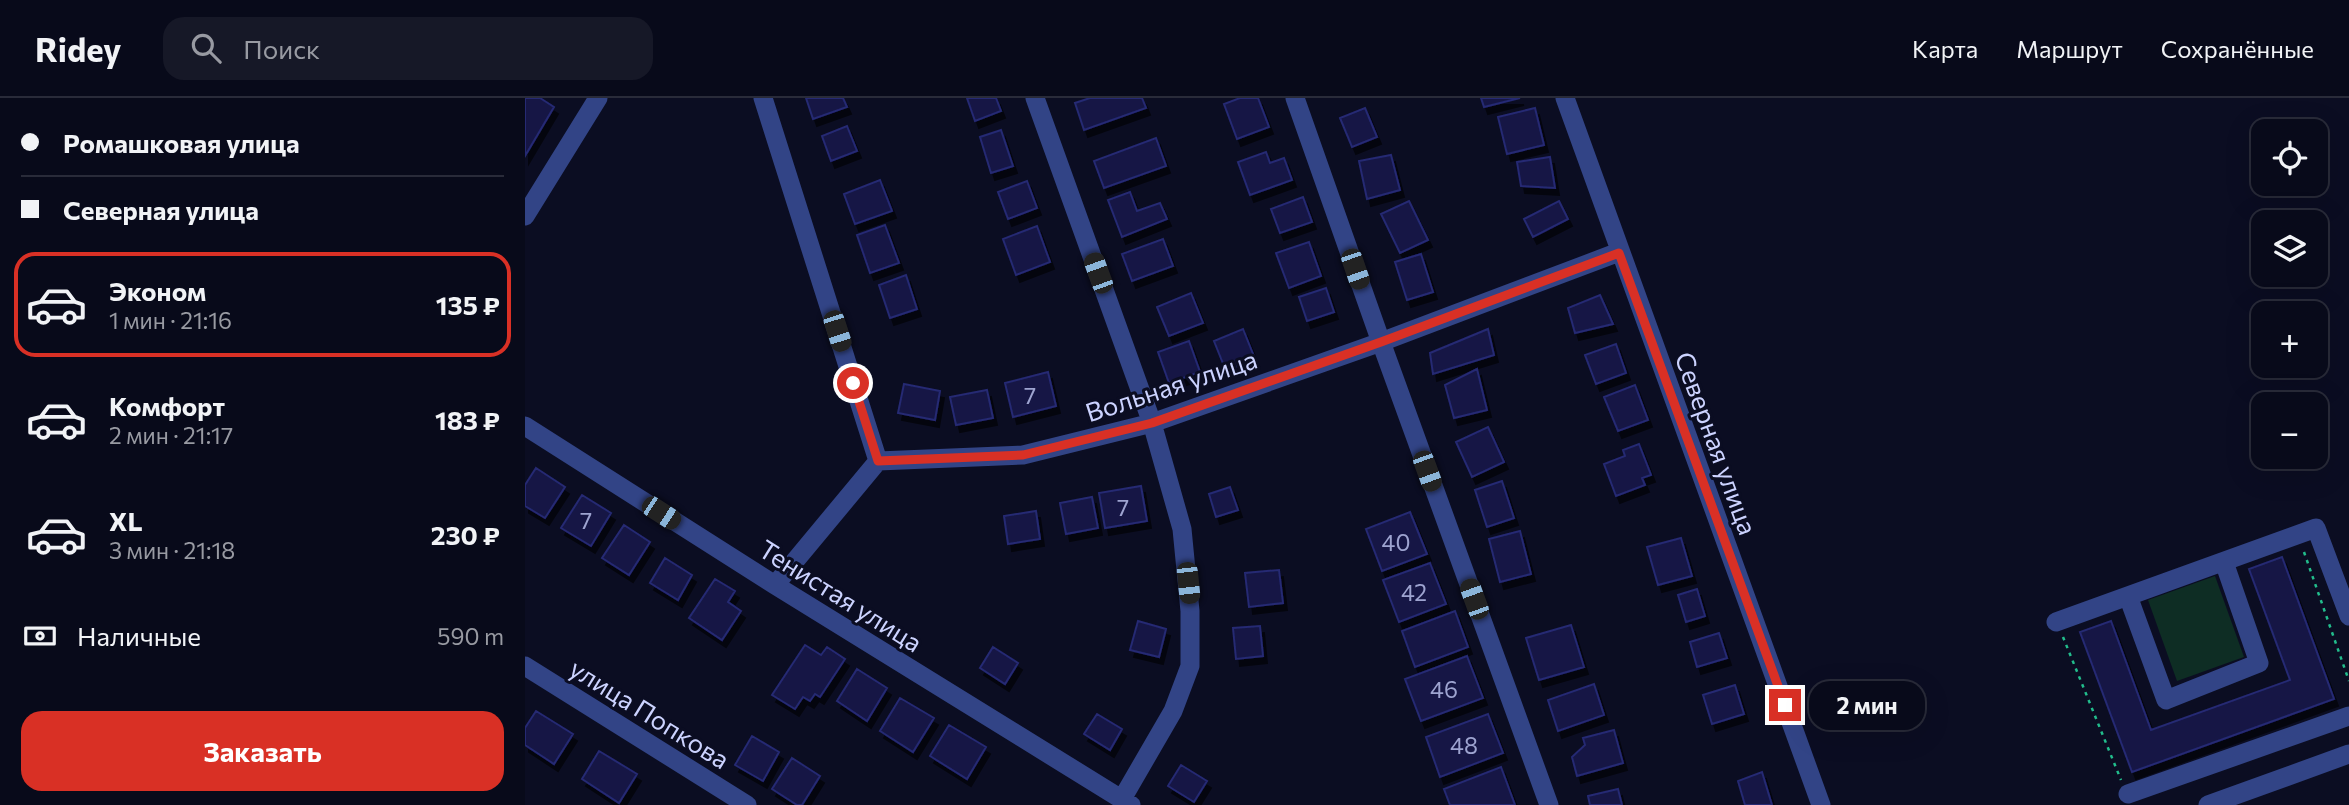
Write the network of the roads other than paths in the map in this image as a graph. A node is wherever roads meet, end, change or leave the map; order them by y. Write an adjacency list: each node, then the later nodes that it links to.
1 (598, 98): 6 (street)
2 (763, 98): 11 (street)
3 (1035, 98): 9 (street)
4 (1295, 98): 8 (street)
5 (1565, 98): 7 (street, Северная улица)
6 (525, 216)
7 (1619, 253): 8 (street, Вольная улица); 24 (street, Северная улица)
8 (1381, 342): 9 (street, Вольная улица); 23 (street)
9 (1152, 423): 11 (street, Вольная улица); 21 (street)
10 (525, 426): 13 (street, Тенистая улица)
11 (878, 461): 13 (street)
12 (2224, 562): 14 (street); 14 (street); 15 (street)
13 (775, 585): 21 (street, Тенистая улица)
14 (2128, 596): 16 (street)
15 (2349, 616)
16 (2056, 622)
17 (525, 666): 22 (street, улица Попкова)
18 (2349, 716): 20 (street)
19 (2349, 754): 25 (street)
20 (2127, 794)
21 (1126, 802)
22 (747, 805)
23 (1549, 805)
24 (1821, 805)
25 (2208, 805)

